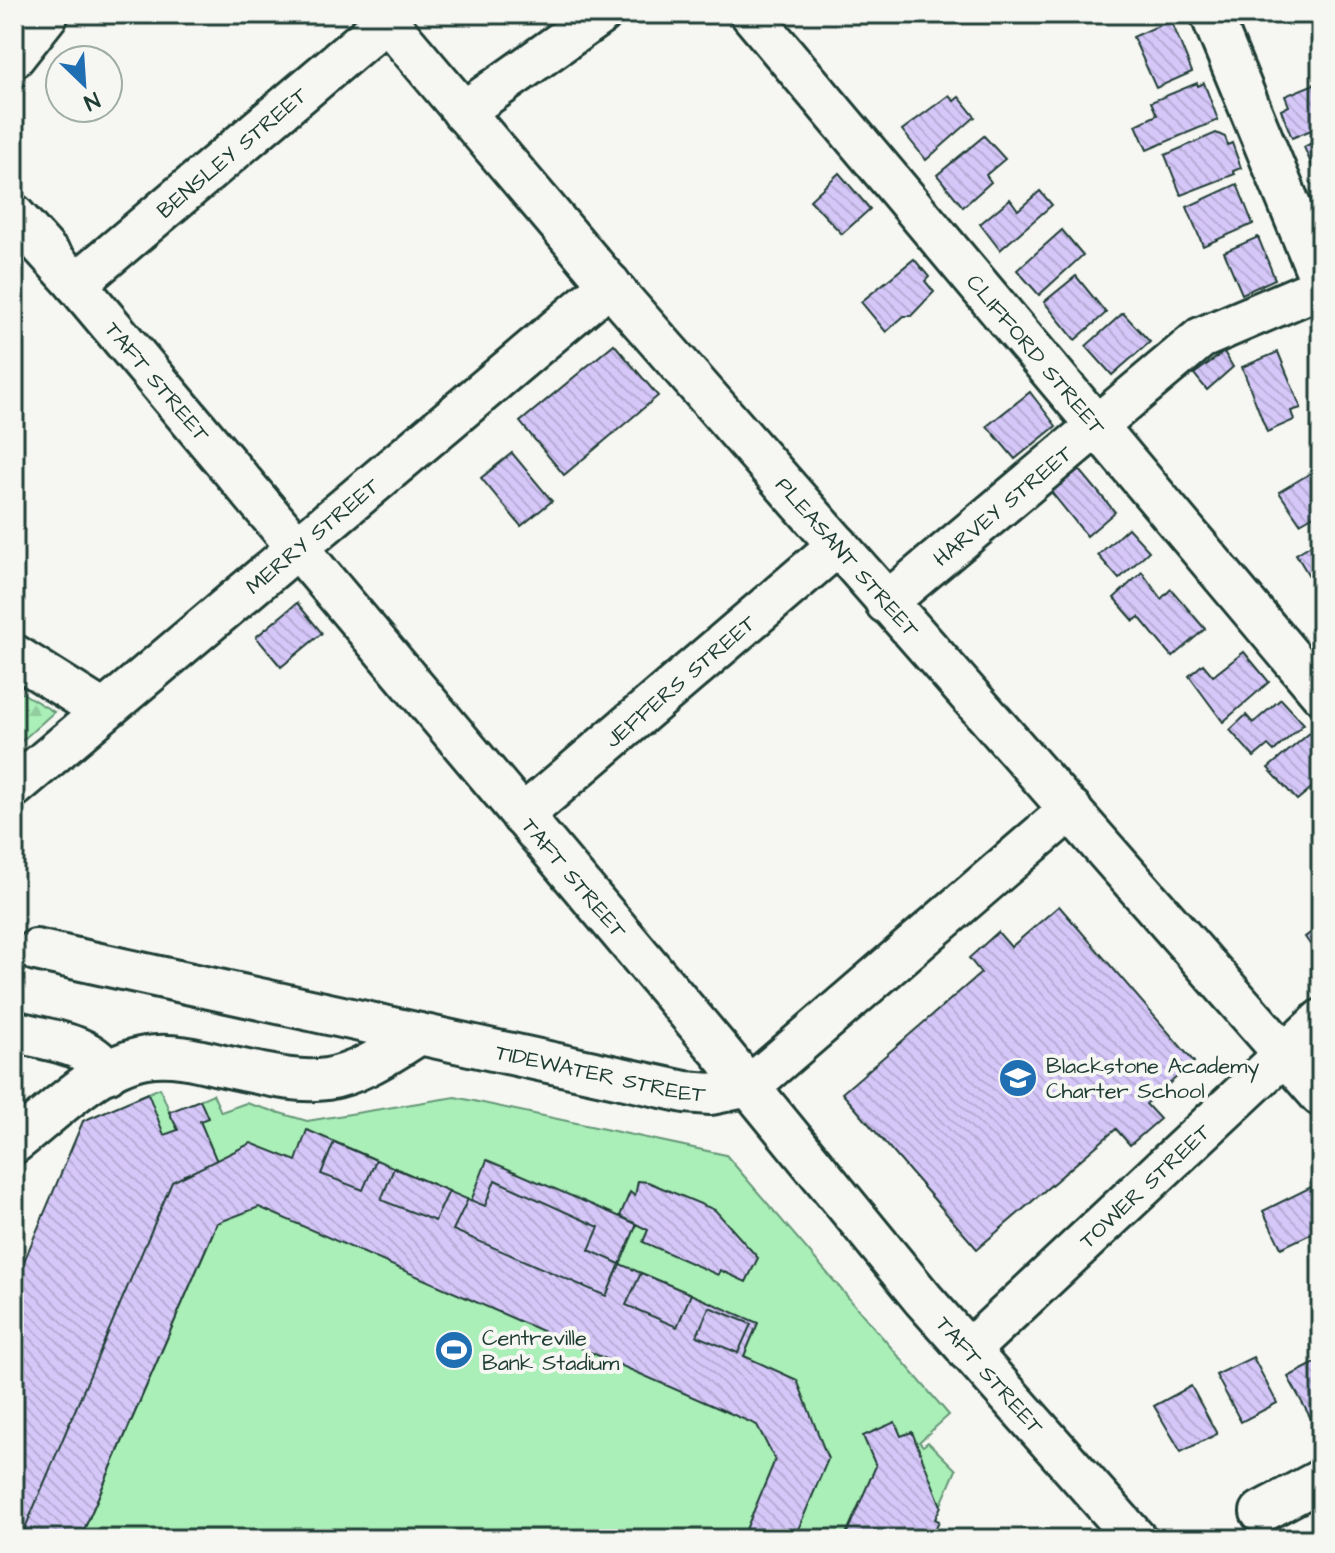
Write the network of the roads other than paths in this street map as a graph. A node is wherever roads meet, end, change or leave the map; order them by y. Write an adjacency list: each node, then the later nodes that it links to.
1 (48, 14): 6 (street)
2 (601, 14): 7 (street)
3 (751, 14): 12 (street, CLIFFORD STREET)
4 (1211, 14): 11 (street)
5 (384, 17): 7 (street, PLEASANT STREET); 9 (street, BENSLEY STREET)
6 (14, 57)
7 (463, 112): 10 (street, PLEASANT STREET)
8 (14, 215): 9 (street, TAFT STREET)
9 (76, 284): 14 (street, TAFT STREET)
10 (610, 284): 13 (street, PLEASANT STREET); 14 (street, MERRY STREET)
11 (1321, 284): 12 (street, HARVEY STREET)
12 (1098, 425): 15 (street, HARVEY STREET); 17 (street, CLIFFORD STREET)
13 (838, 545): 15 (street, PLEASANT STREET); 21 (street, JEFFERS STREET)
14 (297, 550): 18 (street, MERRY STREET); 21 (street, TAFT STREET)
15 (886, 603): 20 (street, PLEASANT STREET)
16 (14, 655): 18 (street)
17 (1321, 693)
18 (103, 711): 19 (street, MERRY STREET)
19 (14, 787)
20 (1071, 809): 26 (street, PLEASANT STREET); 28 (street, TIDEWATER STREET)
21 (522, 816): 28 (street, TAFT STREET)
22 (36, 950): 25 (street, TIDEWATER STREET)
23 (1321, 1020): 26 (street, TOWER STREET)
24 (14, 1031): 27 (street)
25 (419, 1034): 27 (street); 28 (street, TIDEWATER STREET)
26 (1285, 1053): 29 (street, PLEASANT STREET); 31 (street, TOWER STREET)
27 (107, 1073): 30 (street)
28 (750, 1086): 31 (street, TAFT STREET)
29 (1321, 1096)
30 (14, 1143)
31 (968, 1351): 34 (street, TAFT STREET)
32 (1321, 1480): 33 (street)
33 (1261, 1512)
34 (1136, 1539)

